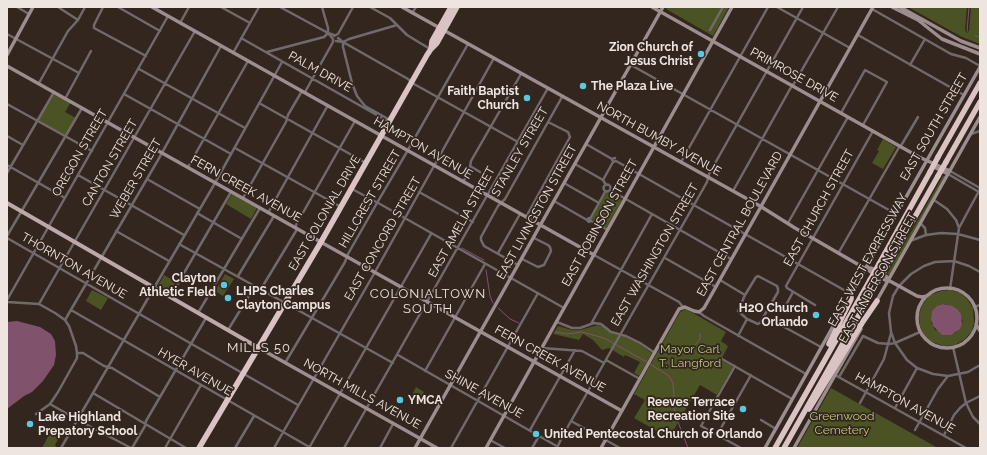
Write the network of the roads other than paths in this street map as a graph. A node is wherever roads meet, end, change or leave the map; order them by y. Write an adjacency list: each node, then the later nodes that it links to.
1 (18, 7): 33 (street)
2 (33, 7): 33 (street)
3 (58, 7): 36 (street)
4 (85, 7): 36 (street)
5 (103, 7): 64 (street)
6 (118, 7): 42 (street)
7 (152, 7): 29 (street, HAMPTON AVENUE)
8 (189, 7): 37 (street)
9 (221, 7): 38 (street)
10 (259, 7): 38 (street)
11 (280, 7): 46 (street)
12 (322, 7): 46 (street)
13 (353, 7): 49 (street)
14 (370, 7): 39 (street)
15 (402, 7): 32 (street, NORTH BUMBY AVENUE)
16 (416, 7): 32 (street)
17 (451, 7): 40 (highway, EAST COLONIAL DRIVE)
18 (457, 7): 40 (highway, EAST COLONIAL DRIVE)
19 (652, 7): 31 (street, PRIMROSE DRIVE)
20 (663, 7): 31 (street, EAST LIVINGSTON STREET)
21 (723, 7): 41 (street)
22 (732, 7): 52 (street, EAST ROBINSON STREET)
23 (768, 7): 65 (street)
24 (777, 7): 35 (street)
25 (803, 7): 35 (street, EAST WASHINGTON STREET)
26 (838, 7): 44 (street)
27 (892, 7): 62 (street)
28 (900, 7): 57 (street)
29 (156, 8): 34 (street, HAMPTON AVENUE)
30 (872, 8): 47 (street, EAST CENTRAL BOULEVARD); 51 (street)
31 (660, 12): 52 (street, PRIMROSE DRIVE); 70 (street, EAST LIVINGSTON STREET)
32 (412, 13): 40 (street, NORTH BUMBY AVENUE)
33 (30, 14): 50 (street)
34 (168, 16): 37 (street, HAMPTON AVENUE); 42 (street, OREGON STREET)
35 (797, 18): 44 (street); 75 (street, EAST WASHINGTON STREET)
36 (78, 20): 66 (street)
37 (180, 23): 43 (street, HAMPTON AVENUE)
38 (250, 23): 48 (street)
39 (398, 25): 53 (street); 58 (street)
40 (442, 29): 54 (street, NORTH BUMBY AVENUE); 58 (highway, EAST COLONIAL DRIVE)
41 (710, 30)
42 (160, 31): 64 (street, OREGON STREET)
43 (195, 31): 55 (street, HAMPTON AVENUE); 83 (street, CANTON STREET)
44 (823, 33): 56 (street); 84 (street)
45 (7, 34): 50 (street)
46 (328, 34): 49 (street); 60 (street)
47 (857, 34): 56 (street, EAST CENTRAL BOULEVARD); 71 (street)
48 (241, 38): 60 (street, PALM DRIVE); 61 (street)
49 (336, 38): 53 (street); 79 (street)
50 (16, 39): 63 (street); 66 (street)
51 (925, 39): 71 (street); 73 (street)
52 (713, 41): 65 (street, PRIMROSE DRIVE); 89 (street, EAST ROBINSON STREET)
53 (344, 42): 80 (street); 91 (street)
54 (468, 44): 67 (street, NORTH BUMBY AVENUE); 92 (street, HILLCREST STREET)
55 (221, 46): 61 (street, HAMPTON AVENUE); 94 (street, WEBER STREET)
56 (850, 48): 97 (street, EAST CENTRAL BOULEVARD)
57 (980, 48)
58 (431, 49): 80 (highway, EAST COLONIAL DRIVE)
59 (92, 51): 76 (street)
60 (266, 52): 69 (street, PALM DRIVE)
61 (233, 53): 68 (street, HAMPTON AVENUE)
62 (980, 54)
63 (7, 55)
64 (146, 56): 74 (street, OREGON STREET)
65 (740, 56): 75 (street, PRIMROSE DRIVE); 103 (street)
66 (53, 58): 76 (street); 82 (street)
67 (494, 58): 77 (street, NORTH BUMBY AVENUE); 105 (street, EAST CONCORD STREET)
68 (248, 61): 78 (street, HAMPTON AVENUE); 107 (street)
69 (282, 62): 78 (street); 79 (street, PALM DRIVE)
70 (631, 64): 89 (street); 110 (street, EAST LIVINGSTON STREET)
71 (910, 65): 90 (street)
72 (7, 66): 82 (street, FERN CREEK AVENUE)
73 (980, 66): 90 (street, EAST SOUTH STREET)
74 (139, 69): 83 (street); 88 (street, OREGON STREET)
75 (767, 71): 84 (street, PRIMROSE DRIVE); 119 (street, EAST WASHINGTON STREET)
76 (79, 73): 95 (street)
77 (521, 74): 85 (street, NORTH BUMBY AVENUE); 121 (street)
78 (274, 76): 87 (street, HAMPTON AVENUE); 99 (street)
79 (313, 79): 87 (street); 96 (street, PALM DRIVE)
80 (412, 82): 92 (street); 115 (highway, EAST COLONIAL DRIVE)
81 (980, 83): 345 (highway, EAST-WEST EXPRESSWAY, bridge)
82 (38, 84): 86 (street, FERN CREEK AVENUE)
83 (166, 84): 94 (street); 104 (street, CANTON STREET)
84 (792, 86): 97 (street, PRIMROSE DRIVE); 131 (street)
85 (548, 88): 93 (street, NORTH BUMBY AVENUE); 133 (street, EAST AMELIA STREET)
86 (54, 92): 95 (street, FERN CREEK AVENUE); 113 (street)
87 (303, 92): 101 (street, HAMPTON AVENUE); 112 (street)
88 (124, 94): 104 (street); 117 (street, OREGON STREET)
89 (684, 95): 103 (street); 139 (street, EAST ROBINSON STREET)
90 (964, 95): 146 (street, EAST SOUTH STREET)
91 (356, 96): 96 (street); 115 (street, PALM DRIVE)
92 (438, 97): 105 (street); 140 (street, HILLCREST STREET)
93 (562, 97): 110 (street, NORTH BUMBY AVENUE); 116 (street, STANLEY STREET)
94 (192, 98): 107 (street); 118 (street, WEBER STREET)
95 (65, 99): 102 (street, FERN CREEK AVENUE)
96 (351, 100): 115 (street, PALM DRIVE)
97 (820, 101): 106 (street, PRIMROSE DRIVE); 144 (street, EAST CENTRAL BOULEVARD)
98 (980, 102): 408 (highway, EAST-WEST EXPRESSWAY, bridge)
99 (259, 103): 112 (street); 122 (street)
100 (7, 104): 113 (street)
101 (328, 105): 114 (street, HAMPTON AVENUE); 125 (street)
102 (82, 108): 117 (street, FERN CREEK AVENUE); 128 (street)
103 (710, 109): 119 (street); 147 (street)
104 (152, 110): 118 (street); 130 (street, CANTON STREET)
105 (465, 112): 121 (street); 152 (street, EAST CONCORD STREET)
106 (840, 112): 108 (street, PRIMROSE DRIVE); 120 (street)
107 (218, 113): 122 (street); 132 (street)
108 (848, 117): 120 (street, PRIMROSE DRIVE); 156 (street)
109 (918, 117): 136 (street)
110 (601, 118): 134 (street, EAST LIVINGSTON STREET); 139 (street, NORTH BUMBY AVENUE)
111 (980, 118): 126 (street, EAST ANDERSON STREET)
112 (287, 119): 125 (street); 148 (street)
113 (37, 121): 128 (street); 135 (street)
114 (355, 121): 129 (street, HAMPTON AVENUE); 138 (street)
115 (390, 121): 129 (highway, EAST COLONIAL DRIVE)
116 (548, 122): 190 (street, STANLEY STREET); 205 (street)
117 (108, 123): 130 (street, FERN CREEK AVENUE); 141 (street, OREGON STREET)
118 (177, 124): 132 (street); 142 (street, WEBER STREET)
119 (738, 124): 131 (street); 163 (street, EAST WASHINGTON STREET)
120 (863, 125): 123 (street, PRIMROSE DRIVE)
121 (491, 127): 133 (street); 153 (street)
122 (245, 128): 137 (street)
123 (873, 131): 136 (street, PRIMROSE DRIVE); 170 (street, EAST CHURCH STREET)
124 (980, 132): 126 (street)
125 (313, 133): 138 (street); 162 (street)
126 (971, 134): 159 (street, EAST ANDERSON STREET)
127 (7, 136): 135 (street)
128 (65, 136): 141 (street); 167 (street)
129 (381, 136): 140 (street, HAMPTON AVENUE); 149 (highway, EAST COLONIAL DRIVE)
130 (135, 138): 142 (street, FERN CREEK AVENUE); 173 (street, CANTON STREET)
131 (762, 138): 144 (street); 176 (street)
132 (204, 140): 143 (street); 155 (street)
133 (518, 142): 181 (street, EAST AMELIA STREET)
134 (586, 144): 145 (street); 150 (street, EAST LIVINGSTON STREET)
135 (23, 145): 154 (street)
136 (900, 146): 146 (street, PRIMROSE DRIVE); 185 (street)
137 (234, 148): 143 (street); 148 (street)
138 (339, 148): 149 (street); 178 (street)
139 (654, 148): 147 (street, NORTH BUMBY AVENUE); 160 (street, EAST ROBINSON STREET)
140 (408, 150): 152 (street, HAMPTON AVENUE); 189 (street, HILLCREST STREET)
141 (92, 152): 161 (street, OREGON STREET)
142 (162, 153): 155 (street, FERN CREEK AVENUE); 164 (street, WEBER STREET)
143 (231, 154): 168 (street)
144 (790, 154): 156 (street); 194 (street, EAST CENTRAL BOULEVARD)
145 (614, 160): 160 (street); 165 (street)
146 (927, 161): 159 (street, PRIMROSE DRIVE); 203 (street, EAST SOUTH STREET)
147 (681, 162): 163 (street, NORTH BUMBY AVENUE)
148 (263, 163): 162 (street); 183 (street)
149 (366, 163): 172 (highway, EAST COLONIAL DRIVE)
150 (575, 164): 165 (street); 169 (street, EAST LIVINGSTON STREET)
151 (7, 165): 154 (street)
152 (434, 166): 166 (street, HAMPTON AVENUE); 179 (street, EAST CONCORD STREET)
153 (470, 166): 157 (street); 166 (street)
154 (10, 167): 158 (street); 167 (street)
155 (188, 168): 168 (street, FERN CREEK AVENUE)
156 (818, 170): 170 (street); 210 (street)
157 (480, 172)
158 (7, 173)
159 (949, 173): 175 (street, PRIMROSE DRIVE); 186 (street, EAST ANDERSON STREET)
160 (639, 174): 184 (street, EAST ROBINSON STREET); 193 (street)
161 (78, 175): 173 (street); 182 (street, OREGON STREET)
162 (288, 177): 178 (street); 199 (street)
163 (708, 178): 176 (street, NORTH BUMBY AVENUE); 193 (street, EAST WASHINGTON STREET)
164 (147, 179): 192 (street, WEBER STREET); 197 (street)
165 (603, 180): 171 (street)
166 (463, 182): 181 (street, HAMPTON AVENUE)
167 (38, 183): 182 (street); 198 (street)
168 (215, 183): 177 (street, FERN CREEK AVENUE); 197 (street)
169 (564, 183): 187 (street, EAST LIVINGSTON STREET); 191 (street)
170 (843, 184): 185 (street); 226 (street, EAST CHURCH STREET)
171 (606, 185): 174 (street); 180 (street)
172 (351, 189): 189 (street); 195 (highway, EAST COLONIAL DRIVE)
173 (105, 190): 192 (street); 230 (street, CANTON STREET)
174 (610, 190): 180 (street); 184 (street)
175 (980, 190): 215 (street)
176 (732, 191): 194 (street, NORTH BUMBY AVENUE)
177 (231, 192): 183 (street, FERN CREEK AVENUE); 208 (street)
178 (315, 192): 195 (street); 214 (street)
179 (420, 192): 206 (street, EAST CONCORD STREET); 209 (street)
180 (605, 192): 191 (street)
181 (487, 196): 190 (street, HAMPTON AVENUE); 209 (street, EAST AMELIA STREET)
182 (65, 198): 213 (street, OREGON STREET)
183 (243, 198): 196 (street, FERN CREEK AVENUE)
184 (625, 199): 202 (street); 216 (street, EAST ROBINSON STREET)
185 (869, 199): 203 (street); 234 (street)
186 (934, 200): 211 (street, EAST ANDERSON STREET); 215 (street)
187 (554, 201): 207 (street); 212 (street, EAST LIVINGSTON STREET)
188 (7, 203): 198 (main road, NORTH MILLS AVENUE)
189 (377, 203): 206 (street); 240 (street, HILLCREST STREET)
190 (501, 203): 201 (street, HAMPTON AVENUE); 237 (street, STANLEY STREET)
191 (599, 203): 207 (street)
192 (131, 205): 218 (street, WEBER STREET); 222 (street)
193 (694, 205): 217 (street, EAST WASHINGTON STREET); 220 (street)
194 (760, 206): 210 (street, NORTH BUMBY AVENUE); 220 (street, EAST CENTRAL BOULEVARD)
195 (341, 207): 231 (highway, EAST COLONIAL DRIVE)
196 (260, 208): 199 (street, FERN CREEK AVENUE); 227 (street)
197 (200, 209): 200 (street)
198 (22, 211): 213 (main road, NORTH MILLS AVENUE); 224 (street)
199 (268, 212): 204 (street, FERN CREEK AVENUE)
200 (197, 213): 208 (street); 222 (street)
201 (520, 213): 205 (street, HAMPTON AVENUE); 237 (street)
202 (652, 214): 217 (street); 252 (street)
203 (896, 214): 250 (street, EAST SOUTH STREET)
204 (274, 216): 214 (street, FERN CREEK AVENUE); 255 (street)
205 (526, 217): 212 (street, HAMPTON AVENUE)
206 (405, 218): 219 (street); 253 (street, EAST CONCORD STREET)
207 (589, 220): 216 (street)
208 (213, 222): 227 (street); 236 (street)
209 (473, 222): 233 (street, EAST AMELIA STREET)
210 (788, 223): 226 (street, NORTH BUMBY AVENUE)
211 (920, 223): 223 (street); 229 (street, EAST ANDERSON STREET)
212 (541, 225): 225 (street, EAST LIVINGSTON STREET); 238 (street, HAMPTON AVENUE)
213 (48, 226): 230 (main road, NORTH MILLS AVENUE); 235 (street, OREGON STREET)
214 (296, 228): 231 (street, FERN CREEK AVENUE); 266 (street)
215 (959, 228): 221 (street)
216 (608, 230): 238 (street, EAST ROBINSON STREET)
217 (680, 230): 241 (street, EAST WASHINGTON STREET); 243 (street)
218 (116, 231): 239 (street, WEBER STREET); 244 (street)
219 (431, 234): 233 (street); 263 (street)
220 (745, 234): 243 (street, EAST CENTRAL BOULEVARD); 247 (street)
221 (958, 234): 223 (street); 228 (street); 245 (street)
222 (184, 235): 232 (street)
223 (926, 235): 229 (street)
224 (7, 237): 235 (street, THORNTON AVENUE)
225 (534, 238): 242 (street, EAST LIVINGSTON STREET); 242 (street)
226 (812, 238): 234 (street, NORTH BUMBY AVENUE); 247 (street, EAST CHURCH STREET)
227 (242, 239): 251 (street)
228 (980, 240)
229 (910, 241): 258 (street, EAST ANDERSON STREET)
230 (75, 242): 239 (main road, NORTH MILLS AVENUE); 249 (street, CANTON STREET)
231 (321, 242): 240 (street, FERN CREEK AVENUE); 277 (highway, EAST COLONIAL DRIVE)
232 (180, 244): 236 (street); 244 (street)
233 (458, 249): 246 (street); 278 (street, EAST AMELIA STREET)
234 (839, 252): 250 (street, NORTH BUMBY AVENUE)
235 (33, 253): 249 (street, THORNTON AVENUE); 275 (street, OREGON STREET)
236 (196, 253): 251 (street); 274 (street)
237 (498, 253): 248 (street)
238 (594, 255): 252 (street, HAMPTON AVENUE); 286 (street, EAST ROBINSON STREET)
239 (101, 257): 259 (street, WEBER STREET); 265 (main road, NORTH MILLS AVENUE)
240 (347, 257): 253 (street, FERN CREEK AVENUE); 294 (street, HILLCREST STREET)
241 (665, 258): 261 (street, EAST WASHINGTON STREET); 264 (street)
242 (522, 259): 248 (street, EAST LIVINGSTON STREET)
243 (731, 259): 257 (street, EAST CENTRAL BOULEVARD)
244 (169, 261): 265 (street)
245 (954, 261): 254 (street); 262 (street); 267 (street)
246 (485, 264): 256 (street); 292 (street)
247 (798, 264): 268 (street, EAST CHURCH STREET); 270 (street)
248 (519, 265): 256 (street, EAST LIVINGSTON STREET)
249 (59, 268): 259 (street, THORNTON AVENUE); 280 (street, CANTON STREET)
250 (866, 268): 258 (street, NORTH BUMBY AVENUE); 270 (street, EAST SOUTH STREET)
251 (225, 269): 255 (street); 289 (street)
252 (622, 270): 261 (street, HAMPTON AVENUE); 298 (street)
253 (375, 272): 263 (street, FERN CREEK AVENUE); 305 (street, EAST CONCORD STREET)
254 (980, 272)
255 (238, 276): 260 (street)
256 (511, 278): 269 (street); 302 (street, EAST LIVINGSTON STREET)
257 (720, 280): 264 (street, EAST CENTRAL BOULEVARD); 271 (street)
258 (888, 280): 262 (street, NORTH BUMBY AVENUE); 276 (street, EAST ANDERSON STREET)
259 (86, 284): 287 (street, WEBER STREET); 290 (street, THORNTON AVENUE)
260 (255, 286): 266 (street); 300 (street)
261 (649, 286): 283 (street, HAMPTON AVENUE); 307 (street, EAST WASHINGTON STREET)
262 (899, 286): 272 (street, NORTH BUMBY AVENUE); 303 (street)
263 (401, 287): 278 (street, FERN CREEK AVENUE); 317 (street)
264 (716, 287): 288 (street, EAST CENTRAL BOULEVARD)
265 (154, 288): 274 (main road, NORTH MILLS AVENUE); 290 (street)
266 (261, 289): 277 (street)
267 (950, 289): 273 (street); 285 (street)
268 (793, 292): 281 (street); 284 (street)
269 (538, 293): 286 (street); 313 (street)
270 (851, 294): 314 (street, EAST SOUTH STREET); 345 (highway)
271 (745, 295): 291 (street); 295 (street)
272 (917, 296): 273 (street); 279 (street)
273 (927, 296): 279 (street)
274 (170, 297): 289 (main road, NORTH MILLS AVENUE)
275 (7, 301): 280 (street)
276 (877, 301): 339 (street, EAST ANDERSON STREET); 408 (highway)
277 (286, 302): 294 (street); 316 (highway, EAST COLONIAL DRIVE)
278 (428, 302): 292 (street, FERN CREEK AVENUE); 322 (street, EAST AMELIA STREET)
279 (921, 303): 304 (street)
280 (39, 304): 296 (street)
281 (815, 305)
282 (980, 305): 285 (street)
283 (683, 307): 288 (street, EAST CENTRAL BOULEVARD); 321 (street)
284 (785, 307)
285 (974, 307): 299 (street)
286 (564, 308): 297 (street, EAST ROBINSON STREET)
287 (71, 310): 296 (street, WEBER STREET); 309 (street, HYER AVENUE)
288 (699, 312): 308 (street)
289 (198, 313): 293 (main road, NORTH MILLS AVENUE)
290 (139, 314): 309 (street); 311 (street, THORNTON AVENUE)
291 (764, 316): 295 (street); 314 (street)
292 (455, 317): 302 (street, FERN CREEK AVENUE); 334 (street)
293 (206, 318): 300 (main road, NORTH MILLS AVENUE); 311 (street)
294 (312, 318): 305 (street); 326 (street, HILLCREST STREET)
295 (747, 319): 308 (street)
296 (65, 320): 320 (street)
297 (557, 322): 298 (street); 318 (street, EAST ROBINSON STREET)
298 (591, 324): 307 (street)
299 (976, 324): 301 (street); 306 (street)
300 (228, 330): 316 (main road, NORTH MILLS AVENUE)
301 (980, 331): 306 (street)
302 (481, 332): 313 (street, FERN CREEK AVENUE); 347 (street, EAST LIVINGSTON STREET)
303 (891, 332): 310 (street); 312 (street)
304 (920, 332): 310 (street); 315 (street)
305 (339, 333): 317 (street); 343 (street, EAST CONCORD STREET)
306 (972, 333): 315 (street)
307 (621, 334): 321 (street); 324 (street, EAST WASHINGTON STREET)
308 (738, 336): 336 (street)
309 (124, 340): 331 (street); 333 (street, HYER AVENUE)
310 (895, 343): 312 (street); 332 (street)
311 (191, 344): 333 (street); 335 (street, THORNTON AVENUE)
312 (889, 344): 342 (street); 349 (street)
313 (508, 347): 325 (street, FERN CREEK AVENUE); 355 (street)
314 (821, 347): 336 (street, EAST SOUTH STREET)
315 (953, 347): 337 (street)
316 (259, 348): 326 (street, NORTH MILLS AVENUE); 335 (highway, EAST COLONIAL DRIVE)
317 (366, 348): 327 (street); 351 (street)
318 (542, 348): 319 (street); 325 (street, EAST ROBINSON STREET)
319 (575, 350): 328 (street); 340 (street)
320 (78, 353): 331 (street); 359 (street)
321 (655, 353): 344 (street)
322 (398, 355): 327 (street, EAST AMELIA STREET); 334 (street, SHINE AVENUE)
323 (722, 359): 330 (street)
324 (606, 360): 328 (street, EAST WASHINGTON STREET); 344 (street)
325 (534, 362): 340 (street, FERN CREEK AVENUE); 365 (street, EAST ROBINSON STREET)
326 (285, 363): 343 (street, NORTH MILLS AVENUE)
327 (393, 363): 362 (street, EAST AMELIA STREET)
328 (604, 363): 348 (street, EAST WASHINGTON STREET)
329 (980, 365): 337 (street)
330 (735, 366): 338 (street); 378 (street)
331 (108, 367): 350 (street); 353 (street)
332 (917, 368): 341 (street); 361 (street)
333 (176, 370): 346 (street, HYER AVENUE); 353 (street)
334 (425, 371): 347 (street, SHINE AVENUE)
335 (243, 374): 356 (highway, EAST COLONIAL DRIVE); 360 (street, THORNTON AVENUE)
336 (806, 374): 354 (street, EAST SOUTH STREET)
337 (960, 374): 341 (street); 358 (street)
338 (751, 375): 354 (street); 378 (street)
339 (835, 375): 342 (street, HAMPTON AVENUE); 409 (street, EAST ANDERSON STREET)
340 (560, 376): 348 (street, FERN CREEK AVENUE); 375 (street)
341 (948, 376): 370 (street)
342 (839, 377): 349 (street, HAMPTON AVENUE)
343 (313, 378): 351 (street, NORTH MILLS AVENUE); 360 (street, EAST CONCORD STREET)
344 (640, 379): 363 (street)
345 (811, 382): 407 (highway, EAST-WEST EXPRESSWAY)
346 (201, 385): 356 (street, HYER AVENUE); 381 (street)
347 (451, 385): 355 (street, SHINE AVENUE); 382 (street, EAST LIVINGSTON STREET)
348 (588, 392): 363 (street, FERN CREEK AVENUE); 369 (street, EAST WASHINGTON STREET)
349 (866, 392): 357 (street); 361 (street, HAMPTON AVENUE)
350 (93, 393): 367 (street); 371 (street)
351 (340, 394): 362 (street, NORTH MILLS AVENUE); 394 (street)
352 (980, 396): 358 (street)
353 (160, 397): 371 (street)
354 (792, 399): 374 (street, EAST SOUTH STREET)
355 (478, 400): 365 (street, SHINE AVENUE); 399 (street)
356 (227, 401): 366 (street, HYER AVENUE); 391 (highway, EAST COLONIAL DRIVE)
357 (860, 403)
358 (966, 403): 373 (street); 379 (street)
359 (50, 404): 364 (street); 367 (street)
360 (298, 405): 377 (street, EAST CONCORD STREET)
361 (895, 408): 370 (street, HAMPTON AVENUE)
362 (367, 409): 372 (street, NORTH MILLS AVENUE); 395 (street, EAST AMELIA STREET)
363 (622, 411): 384 (street)
364 (36, 414)
365 (504, 415): 375 (street, SHINE AVENUE); 383 (street, EAST ROBINSON STREET)
366 (254, 416): 377 (street, HYER AVENUE); 392 (street)
367 (78, 420): 385 (street); 388 (street)
368 (761, 420): 374 (street)
369 (571, 421): 384 (street); 386 (street, EAST WASHINGTON STREET)
370 (919, 422): 376 (street); 379 (street, HAMPTON AVENUE)
371 (145, 423): 381 (street); 388 (street)
372 (394, 424): 382 (street, NORTH MILLS AVENUE); 396 (street)
373 (980, 424)
374 (776, 429): 406 (street, EAST SOUTH STREET)
375 (530, 430): 380 (street, SHINE AVENUE)
376 (915, 430)
377 (283, 432): 393 (street, EAST CONCORD STREET); 394 (street, HYER AVENUE)
378 (717, 435): 405 (street)
379 (944, 435): 410 (street, HAMPTON AVENUE)
380 (539, 436): 386 (street, SHINE AVENUE); 402 (street)
381 (171, 438): 389 (street); 390 (street)
382 (420, 439): 397 (street, EAST LIVINGSTON STREET); 398 (street, NORTH MILLS AVENUE)
383 (490, 440): 400 (street, EAST ROBINSON STREET); 401 (street)
384 (606, 440): 403 (street); 404 (street)
385 (62, 447): 387 (street)
386 (558, 447)
387 (67, 448)
388 (132, 448)
389 (165, 448)
390 (186, 448)
391 (199, 448)
392 (235, 448)
393 (274, 448)
394 (310, 448)
395 (344, 448)
396 (380, 448)
397 (415, 448)
398 (437, 448)
399 (451, 448)
400 (486, 448)
401 (505, 448)
402 (532, 448)
403 (601, 448)
404 (620, 448)
405 (741, 448)
406 (765, 448)
407 (774, 448)
408 (784, 448)
409 (794, 448)
410 (966, 448)

